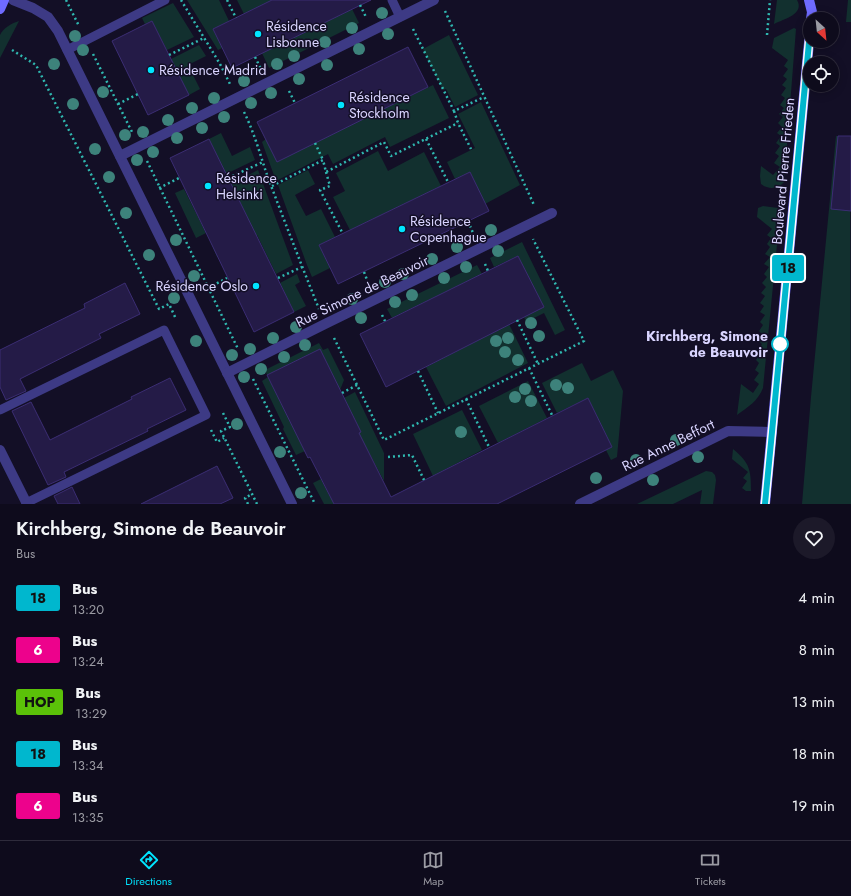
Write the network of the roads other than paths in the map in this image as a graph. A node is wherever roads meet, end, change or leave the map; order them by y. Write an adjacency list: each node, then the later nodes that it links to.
1 (4, 0): 8 (main road)
2 (13, 0): 13 (street)
3 (165, 0): 13 (lane)
4 (392, 0): 11 (lane)
5 (434, 0): 11 (street)
6 (809, 0): 9 (main road)
7 (817, 0): 10 (main road)
8 (0, 9)
9 (811, 12)
10 (813, 12)
11 (403, 16): 14 (street)
12 (808, 48): 18 (main road, Boulevard Pierre Frieden)
13 (68, 50): 14 (street)
14 (120, 156): 16 (street)
15 (552, 213): 16 (street, Rue Simone de Beauvoir)
16 (228, 373): 21 (street)
17 (0, 410): 20 (lane)
18 (772, 432): 22 (street, Rue Anne Beffort); 23 (main road, Boulevard Pierre Frieden)
19 (0, 450): 20 (street)
20 (26, 503)
21 (292, 504)
22 (580, 504)
23 (765, 504)

